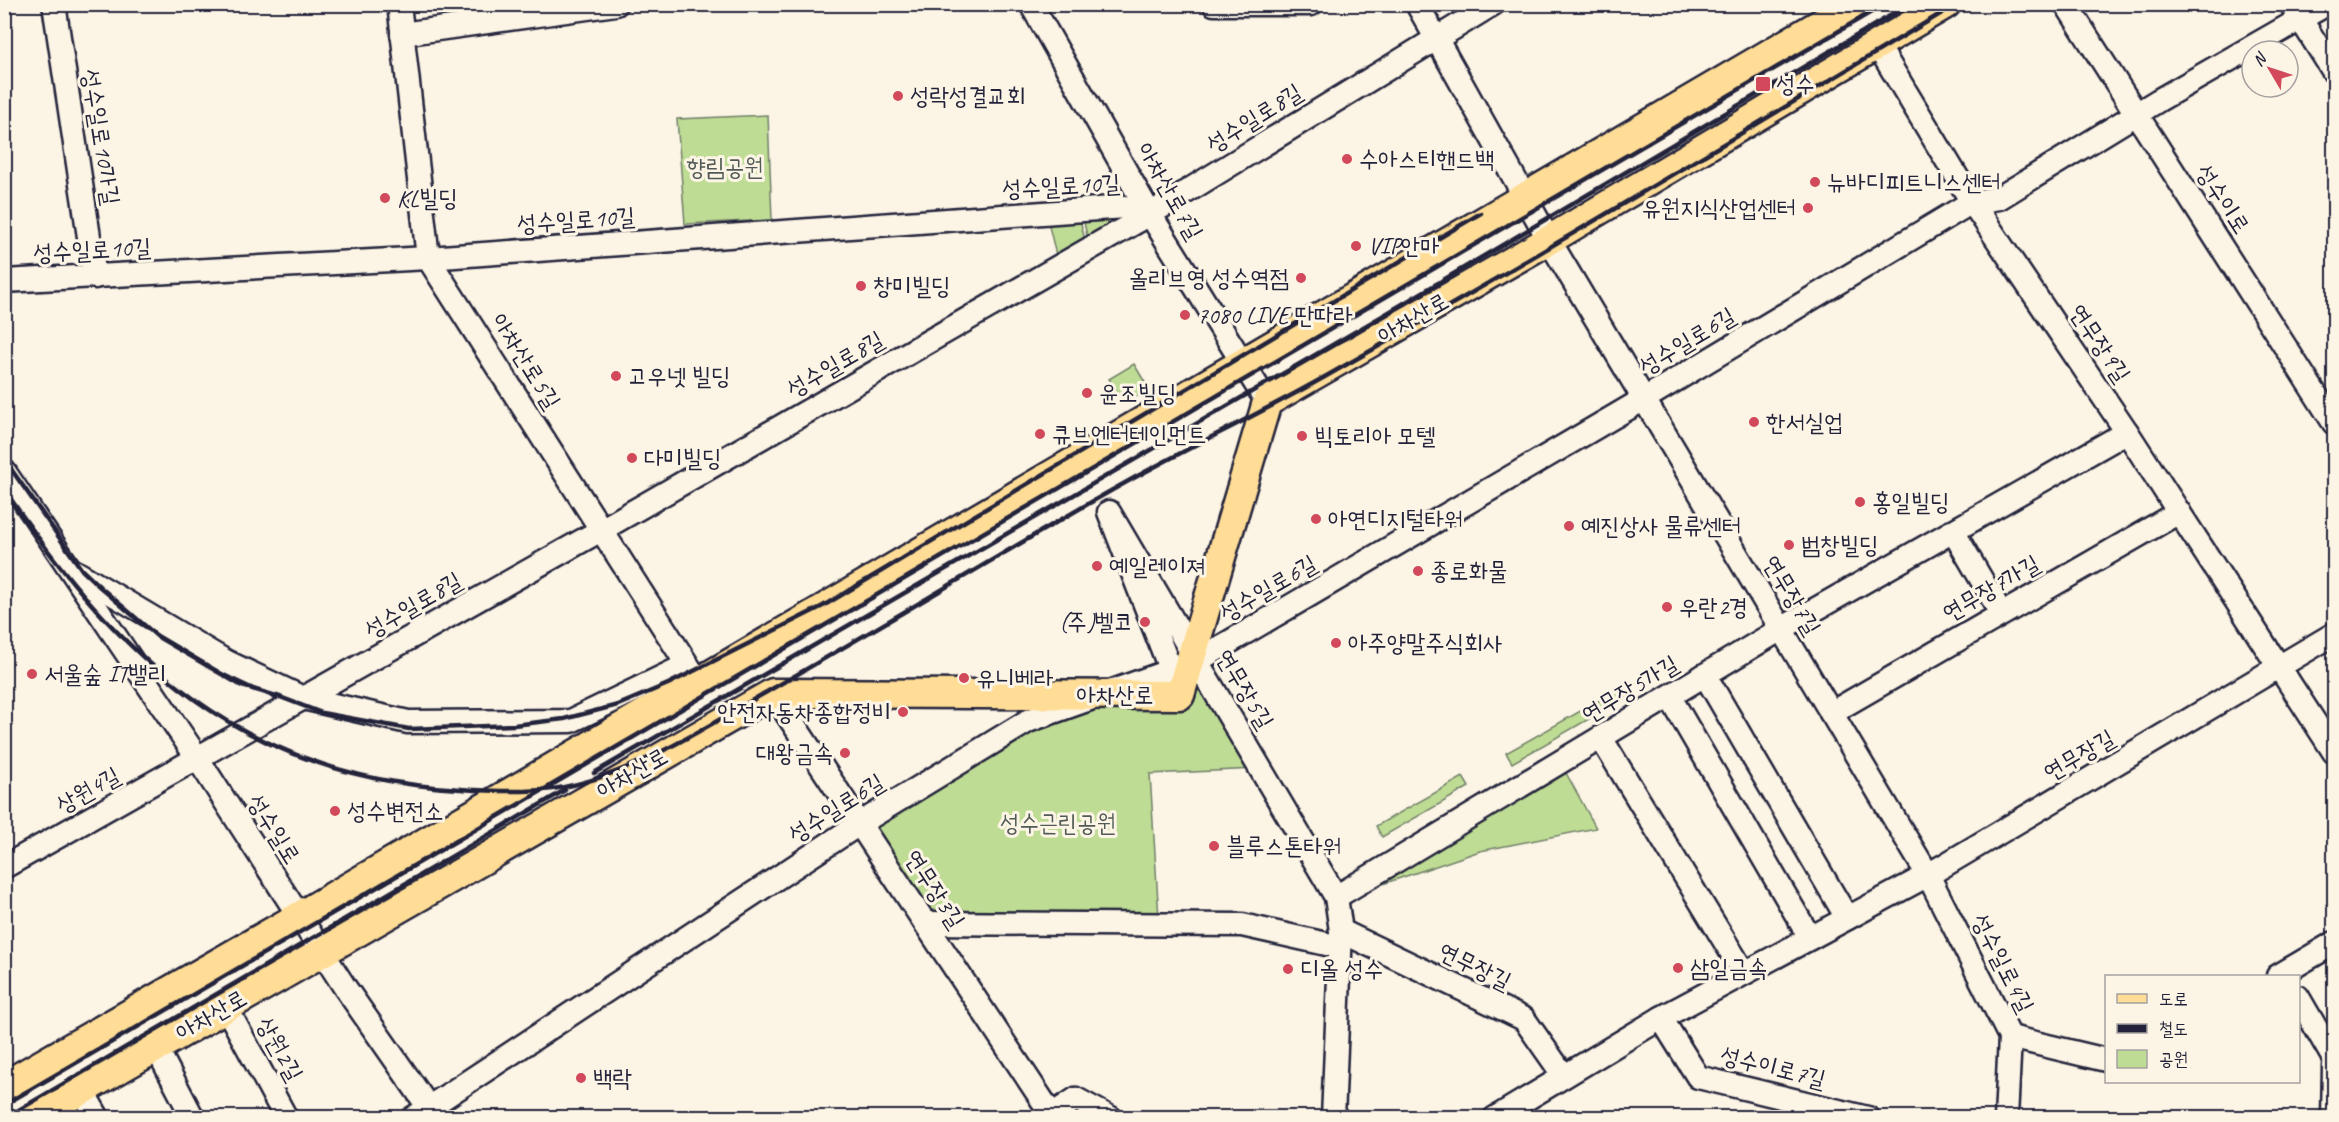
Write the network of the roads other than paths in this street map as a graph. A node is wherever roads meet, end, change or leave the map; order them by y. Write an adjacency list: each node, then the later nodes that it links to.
1 (54, 4): 23 (street, 성수일로10가길)
2 (399, 4): 14 (street, 아차산로5길)
3 (616, 4): 14 (street)
4 (1031, 4): 20 (street, 아차산로7길)
5 (1214, 4): 6 (street)
6 (1311, 4)
7 (1417, 4): 15 (street, 연무장7길)
8 (1493, 4): 15 (street, 성수일로8길)
9 (1854, 4): 21 (main road, 아차산로)
10 (1946, 4): 16 (main road, 아차산로)
11 (2066, 4): 18 (street, 성수이로)
12 (2327, 4): 13 (street, 성수일로6길)
13 (2296, 12): 17 (street); 18 (street, 성수일로6길)
14 (402, 34): 22 (street, 아차산로5길)
15 (1436, 38): 20 (street, 성수일로8길); 21 (street, 연무장7길)
16 (1878, 46): 19 (street, 연무장9길); 21 (main road, 아차산로)
17 (2334, 72)
18 (2137, 114): 19 (street, 성수일로6길); 28 (street, 성수이로)
19 (1972, 202): 26 (street, 성수일로6길); 29 (street, 연무장9길)
20 (1150, 214): 22 (street, 성수일로10길); 25 (street, 아차산로7길); 33 (street, 성수일로8길)
21 (1538, 218): 25 (main road, 아차산로); 26 (street, 연무장7길); 27 (main road, 아차산로)
22 (429, 258): 23 (street, 성수일로10길); 33 (street, 아차산로5길)
23 (95, 277): 24 (street, 성수일로10길)
24 (4, 281)
25 (1242, 363): 27 (street, 아차산로7길); 41 (main road, 아차산로)
26 (1644, 399): 37 (street, 연무장7길); 39 (street, 성수일로6길)
27 (1267, 402): 44 (main road, 아차산로)
28 (2334, 423)
29 (2127, 432): 32 (street, 연무장9길); 34 (street, 연무장5가길)
30 (4, 471): 31 (street, 성수일로)
31 (12, 499): 35 (street, 성수일로)
32 (2179, 512): 36 (street, 연무장7가길); 40 (street, 연무장9길)
33 (601, 530): 41 (street, 아차산로5길); 46 (street, 성수일로8길)
34 (1953, 531): 36 (street); 37 (street, 연무장5가길)
35 (70, 568): 46 (street, 성수일로); 50 (street, 성수일로)
36 (2001, 613): 47 (street, 연무장7가길)
37 (1781, 629): 42 (street, 연무장5가길); 47 (street, 연무장7길)
38 (2334, 634): 40 (street, 연무장길)
39 (1197, 661): 44 (street, 연무장5길); 51 (street, 성수일로6길); 54 (street, 연무장5길)
40 (2280, 668): 49 (street, 연무장9길); 53 (street, 연무장길)
41 (693, 674): 46 (street, 아차산로); 55 (main road, 아차산로)
42 (1706, 675): 45 (street, 연무장5가길); 56 (street)
43 (773, 693): 44 (main road, 아차산로); 51 (street, 연무장3길); 61 (main road, 아차산로)
44 (1180, 695)
45 (1670, 697): 48 (street, 연무장5가길); 58 (street)
46 (303, 698): 50 (street, 성수일로8길)
47 (1832, 713): 53 (street, 연무장7길)
48 (1601, 738): 54 (street, 연무장5가길); 62 (street)
49 (2334, 752)
50 (198, 759): 52 (street, 상원4길); 55 (street, 성수일로)
51 (859, 824): 57 (street, 연무장3길); 75 (street, 성수일로6길)
52 (4, 867)
53 (1928, 874): 56 (street, 연무장길); 67 (street, 성수일로4길)
54 (1336, 897): 59 (street, 연무장5길)
55 (298, 917): 61 (street, 성수일로); 73 (main road, 아차산로)
56 (1847, 918): 58 (street, 연무장길)
57 (925, 923): 59 (street); 76 (street, 연무장3길)
58 (1810, 938): 62 (street, 연무장길)
59 (1340, 939): 72 (street, 연무장길); 82 (street, 연무장5길)
60 (2334, 943): 63 (street)
61 (321, 951): 65 (main road, 아차산로); 75 (street, 성수일로)
62 (1744, 973): 66 (street, 연무장길)
63 (2283, 975)
64 (2300, 1001): 69 (street)
65 (226, 1007): 68 (main road, 아차산로); 80 (street, 상원2길)
66 (1661, 1018): 72 (street, 연무장길); 84 (street, 성수이로7길)
67 (2010, 1036): 70 (street); 85 (street, 성수일로4길)
68 (156, 1047): 74 (main road, 아차산로); 79 (street)
69 (2334, 1059)
70 (2105, 1060)
71 (2334, 1066): 86 (street)
72 (1564, 1076): 83 (street, 연무장길)
73 (4, 1086)
74 (82, 1090): 77 (main road, 아차산로); 78 (street)
75 (426, 1114)
76 (1053, 1116): 81 (street, 연무장3길)
77 (34, 1118)
78 (98, 1118)
79 (193, 1118)
80 (286, 1118)
81 (1112, 1118)
82 (1333, 1118)
83 (1495, 1118)
84 (1868, 1118)
85 (2006, 1118)
86 (2333, 1118)

